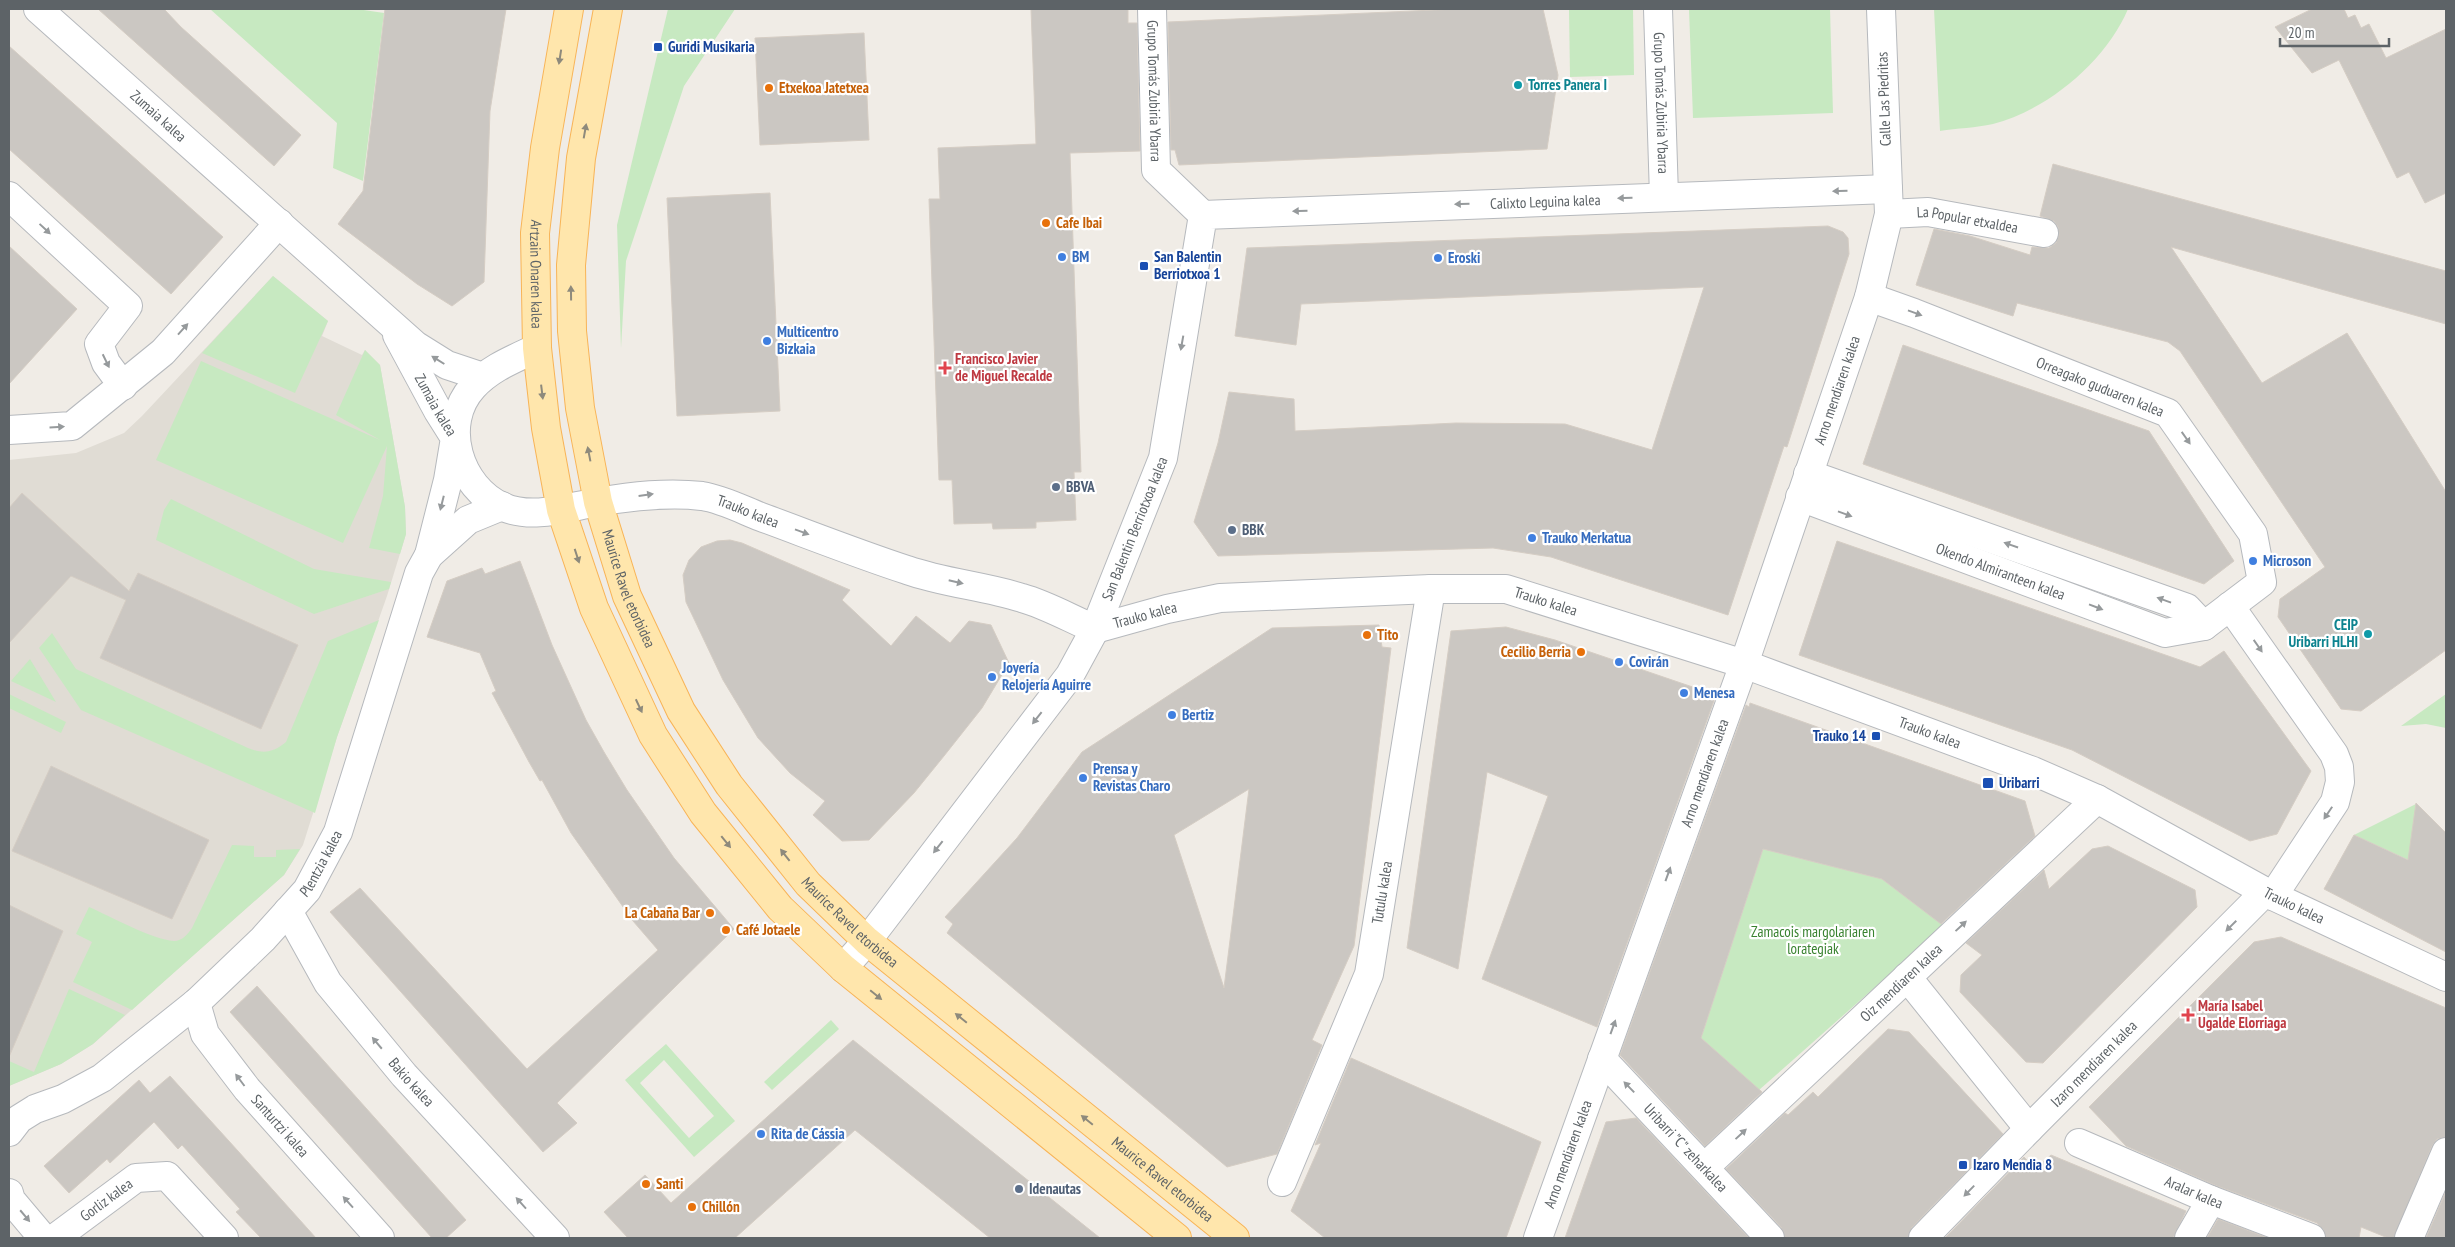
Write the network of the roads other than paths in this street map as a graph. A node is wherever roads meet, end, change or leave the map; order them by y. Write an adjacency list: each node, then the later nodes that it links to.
1 (38, 9): 11 (street, Zumaia kalea)
2 (569, 9): 15 (main road, Artzain Onaren kalea, one-way to 15)
3 (608, 9): 21 (main road, one-way to 3)
4 (1152, 9): 10 (street, Grupo Tomás Zubiria Ybarra)
5 (1658, 9): 8 (street, Grupo Tomás Zubiria Ybarra)
6 (1881, 9): 9 (street, Calle Las Piedritas)
7 (9, 196): 17 (street, one-way to 17)
8 (1664, 196): 9 (street, Calixto Leguina kalea, one-way to 8); 10 (street, Calixto Leguina kalea, one-way to 10)
9 (1889, 202): 12 (street, La Popular etxaldea); 13 (street, Arno mendiaren kalea)
10 (1203, 215): 27 (street, San Balentin Berriotxoa kalea, one-way to 27)
11 (279, 223): 14 (street, Zumaia kalea); 17 (street, one-way to 11)
12 (2044, 233)
13 (1869, 298): 20 (street, Arno mendiaren kalea); 26 (street, Orreagako guduaren kalea, one-way to 26)
14 (387, 319): 16 (street, Zumaia kalea, one-way to 14); 19 (street, Zumaia kalea)
15 (537, 348): 16 (street); 23 (main road, Artzain Onaren kalea, one-way to 23)
16 (483, 377): 19 (street)
17 (123, 386): 18 (street, one-way to 17)
18 (9, 430)
19 (455, 438): 22 (street); 24 (street, Zumaia kalea, one-way to 24)
20 (1804, 486): 26 (street, Okendo Almiranteen kalea); 28 (street, Arno mendiaren kalea)
21 (598, 502): 23 (street, Trauko kalea); 27 (street, Trauko kalea, one-way to 27); 32 (main road, Maurice Ravel etorbidea, one-way to 21)
22 (502, 506): 23 (street, Trauko kalea); 24 (street, Plentzia kalea)
23 (562, 510): 33 (main road, one-way to 33)
24 (429, 555): 31 (street, Plentzia kalea)
25 (1432, 589): 27 (street, Trauko kalea); 28 (street, Trauko kalea); 43 (street, Tutulu kalea)
26 (2230, 606): 30 (street, Izaro mendiaren kalea, one-way to 30)
27 (1095, 629): 32 (street, San Balentin Berriotxoa kalea, one-way to 32)
28 (1744, 664): 29 (street, Trauko kalea); 37 (street, Arno mendiaren kalea, one-way to 28)
29 (2097, 799): 30 (street, Trauko kalea); 34 (street, Oiz mendiaren kalea, one-way to 29)
30 (2269, 894): 35 (street, Trauko kalea); 39 (street, Izaro mendiaren kalea, one-way to 39)
31 (288, 911): 36 (street, Plentzia kalea); 50 (street, Bakio kalea, one-way to 31)
32 (867, 941): 33 (street, San Balentin Berriotxoa kalea); 52 (main road, Maurice Ravel etorbidea, one-way to 32)
33 (843, 968): 51 (main road, one-way to 51)
34 (1907, 977): 39 (street); 42 (street, Oiz mendiaren kalea, one-way to 34)
35 (2446, 977)
36 (196, 1003): 38 (street, Plentzia kalea); 49 (street, Santurtzi kalea, one-way to 36)
37 (1602, 1059): 42 (street, Uribarri "C" zeharkalea, one-way to 37); 53 (street, Arno mendiaren kalea)
38 (14, 1126)
39 (2029, 1129): 55 (street, Izaro mendiaren kalea, one-way to 55)
40 (2079, 1143): 45 (street, Aralar kalea)
41 (2446, 1154): 58 (street)
42 (1705, 1167): 54 (street, Uribarri "C" zeharkalea)
43 (1282, 1182)
44 (9, 1193): 46 (street, one-way to 46)
45 (2211, 1200): 56 (street); 57 (street, Aralar kalea)
46 (43, 1238)
47 (55, 1238): 48 (street, Gorliz kalea)
48 (224, 1238)
49 (380, 1238)
50 (555, 1238)
51 (1178, 1238)
52 (1235, 1238)
53 (1538, 1238)
54 (1770, 1238)
55 (1923, 1238)
56 (2189, 1238)
57 (2311, 1238)
58 (2409, 1238)

